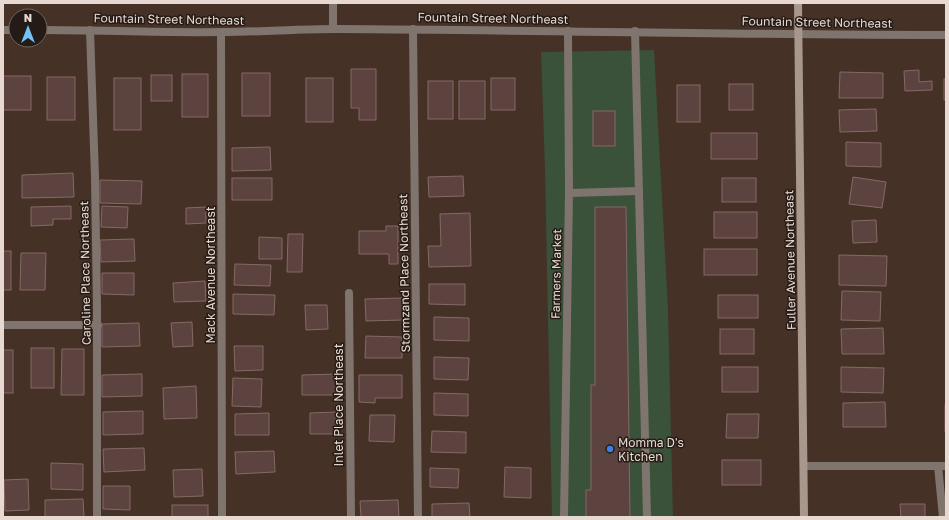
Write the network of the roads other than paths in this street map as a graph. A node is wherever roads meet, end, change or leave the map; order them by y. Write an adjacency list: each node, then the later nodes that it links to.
1 (333, 3): 3 (street)
2 (798, 3): 10 (main road, Fuller Avenue Northeast)
3 (333, 29): 4 (street, Fountain Street Northeast); 9 (street, Fountain Street Northeast)
4 (413, 29): 7 (street, Fountain Street Northeast); 22 (street, Stormzand Place Northeast)
5 (48, 30): 6 (street, Fountain Street Northeast)
6 (90, 30): 9 (street, Fountain Street Northeast); 16 (street, Caroline Place Northeast)
7 (568, 31): 8 (street, Fountain Street Northeast); 13 (street, Farmers Market)
8 (636, 31): 10 (street, Fountain Street Northeast); 12 (street)
9 (221, 32): 20 (street, Mack Avenue Northeast)
10 (798, 35): 11 (street, Fountain Street Northeast); 17 (main road, Fuller Avenue Northeast)
11 (946, 35)
12 (639, 191): 13 (street); 24 (street)
13 (569, 193): 23 (street, Farmers Market)
14 (349, 293): 21 (street, Inlet Place Northeast)
15 (3, 325): 16 (street)
16 (98, 325): 19 (street, Caroline Place Northeast)
17 (804, 466): 18 (street); 25 (main road, Fuller Avenue Northeast)
18 (942, 466): 26 (street)
19 (97, 517)
20 (222, 517)
21 (351, 517)
22 (418, 517)
23 (564, 517)
24 (647, 517)
25 (804, 517)
26 (943, 517)

